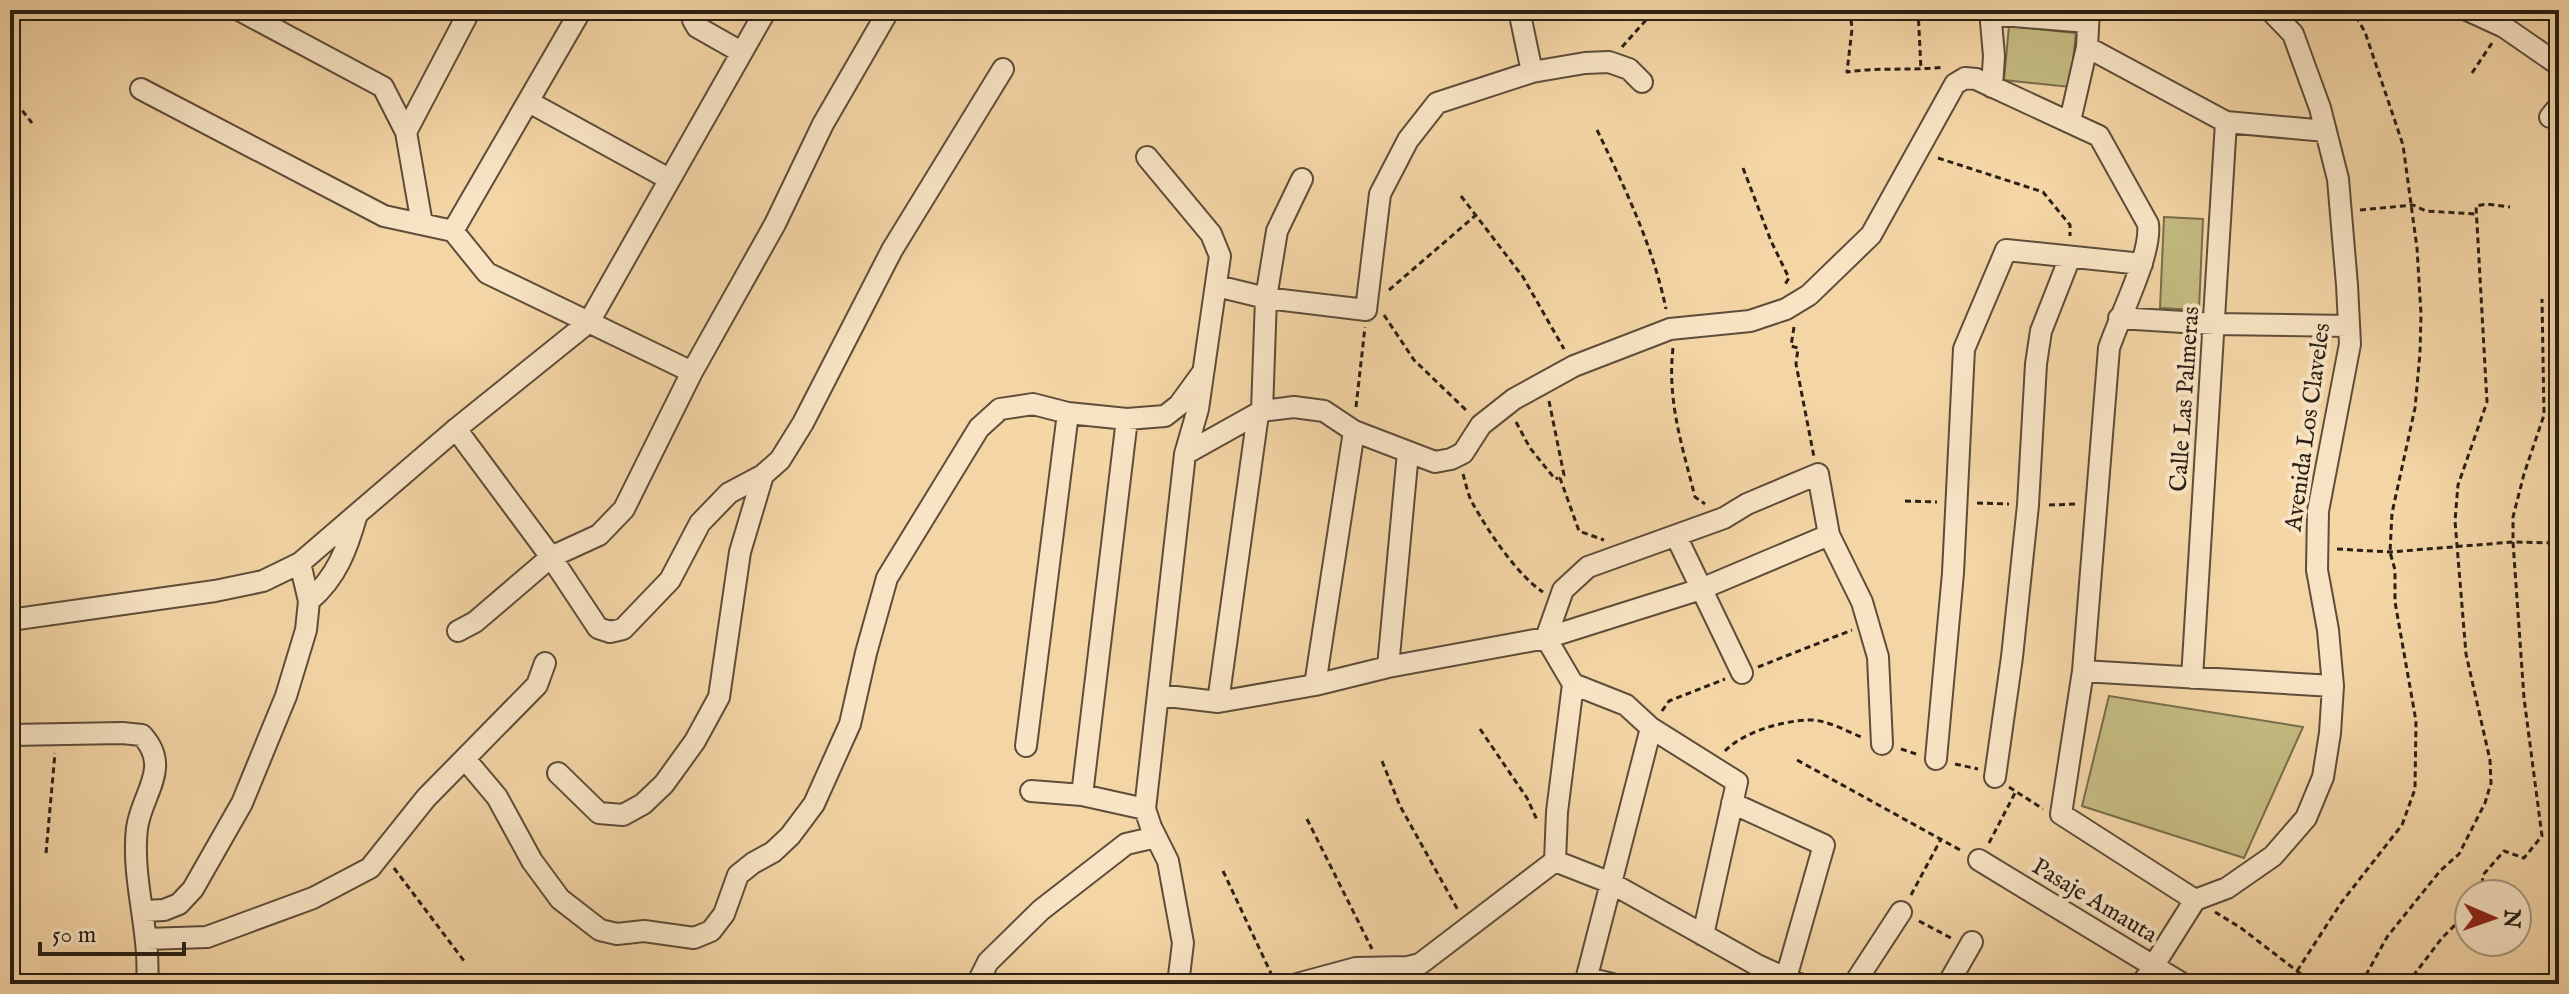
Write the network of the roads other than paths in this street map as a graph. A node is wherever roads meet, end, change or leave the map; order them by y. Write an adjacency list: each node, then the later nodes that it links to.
1 (239, 10): 24 (street)
2 (470, 10): 24 (street)
3 (581, 10): 20 (street)
4 (693, 10): 13 (street)
5 (766, 10): 13 (street)
6 (889, 10): 38 (street)
7 (1519, 10): 16 (street)
8 (2270, 10): 23 (street, Avenida Los Claveles)
9 (2467, 10): 14 (street)
10 (1990, 12): 11 (street); 18 (street)
11 (2088, 16): 12 (street)
12 (2087, 47): 21 (street); 22 (street)
13 (741, 52): 26 (street)
14 (2559, 65)
15 (1003, 69): 47 (street)
16 (1532, 72): 17 (street); 33 (street)
17 (1642, 82)
18 (1984, 83): 21 (street); 45 (street)
19 (141, 89): 28 (street)
20 (529, 102): 26 (street); 29 (street)
21 (2070, 121): 31 (street)
22 (2226, 122): 23 (street); 36 (street, Calle Las Palmeras)
23 (2326, 131): 37 (street, Avenida Los Claveles)
24 (406, 132): 28 (street)
25 (1147, 157): 32 (street)
26 (669, 179): 35 (street)
27 (1302, 179): 33 (street)
28 (422, 224): 29 (street)
29 (453, 231): 35 (street)
30 (2070, 257): 31 (street); 73 (street); 75 (street)
31 (2142, 264): 34 (street)
32 (1217, 286): 33 (street); 39 (street)
33 (1266, 298): 40 (street)
34 (2119, 318): 36 (street); 60 (street)
35 (589, 322): 38 (street); 43 (street)
36 (2215, 324): 37 (street); 62 (street, Calle Las Palmeras)
37 (2349, 326): 65 (street, Avenida Los Claveles)
38 (692, 372): 51 (street)
39 (1203, 372): 42 (street); 46 (street)
40 (1260, 412): 44 (street); 46 (street); 67 (street)
41 (1068, 413): 42 (street); 71 (street); 72 (street)
42 (1127, 419): 77 (street)
43 (456, 429): 48 (street); 51 (street)
44 (1354, 431): 45 (street); 64 (street)
45 (1408, 452): 59 (street)
46 (1185, 454): 66 (street)
47 (763, 475): 51 (street); 74 (street)
48 (357, 514): 52 (street); 54 (street)
49 (1829, 535): 50 (street); 53 (street); 70 (street)
50 (1676, 536): 53 (street); 57 (street)
51 (551, 557): 56 (street)
52 (300, 563): 54 (street); 55 (street)
53 (1701, 589): 57 (street); 61 (street)
54 (309, 601): 85 (street)
55 (10, 620)
56 (458, 631)
57 (1546, 638): 59 (street); 63 (street)
58 (545, 663): 72 (street)
59 (1388, 667): 64 (street)
60 (2083, 671): 62 (street); 84 (street)
61 (1742, 673)
62 (2192, 678): 65 (street)
63 (1573, 684): 68 (street); 82 (street)
64 (1315, 685): 67 (street)
65 (2333, 686): 84 (street, Avenida Los Claveles)
66 (1159, 695): 67 (street); 79 (street)
67 (1218, 702)
68 (1651, 728): 78 (street); 83 (street)
69 (10, 735): 85 (street)
70 (1882, 744)
71 (1026, 746)
72 (465, 759): 88 (street)
73 (1936, 759)
74 (558, 773)
75 (1995, 777)
76 (1031, 791): 77 (street)
77 (1082, 795): 79 (street)
78 (1732, 803): 87 (street); 92 (street)
79 (1145, 809): 80 (street)
80 (1156, 837): 94 (street); 95 (street)
81 (1979, 860): 90 (street, Pasaje Amauta)
82 (1555, 861): 83 (street); 96 (street)
83 (1611, 883): 87 (street); 91 (street)
84 (2195, 900): 90 (street)
85 (144, 911): 88 (street)
86 (1901, 912): 98 (street)
87 (1703, 935): 92 (street)
88 (146, 939): 93 (street)
89 (1970, 944): 99 (street)
90 (2154, 966): 100 (street); 101 (street, Pasaje Amauta)
91 (1586, 981): 97 (street)
92 (1792, 981)
93 (147, 984)
94 (977, 984)
95 (1178, 984)
96 (1297, 984)
97 (1612, 984)
98 (1854, 984)
99 (1948, 984)
100 (2142, 984)
101 (2183, 984)

